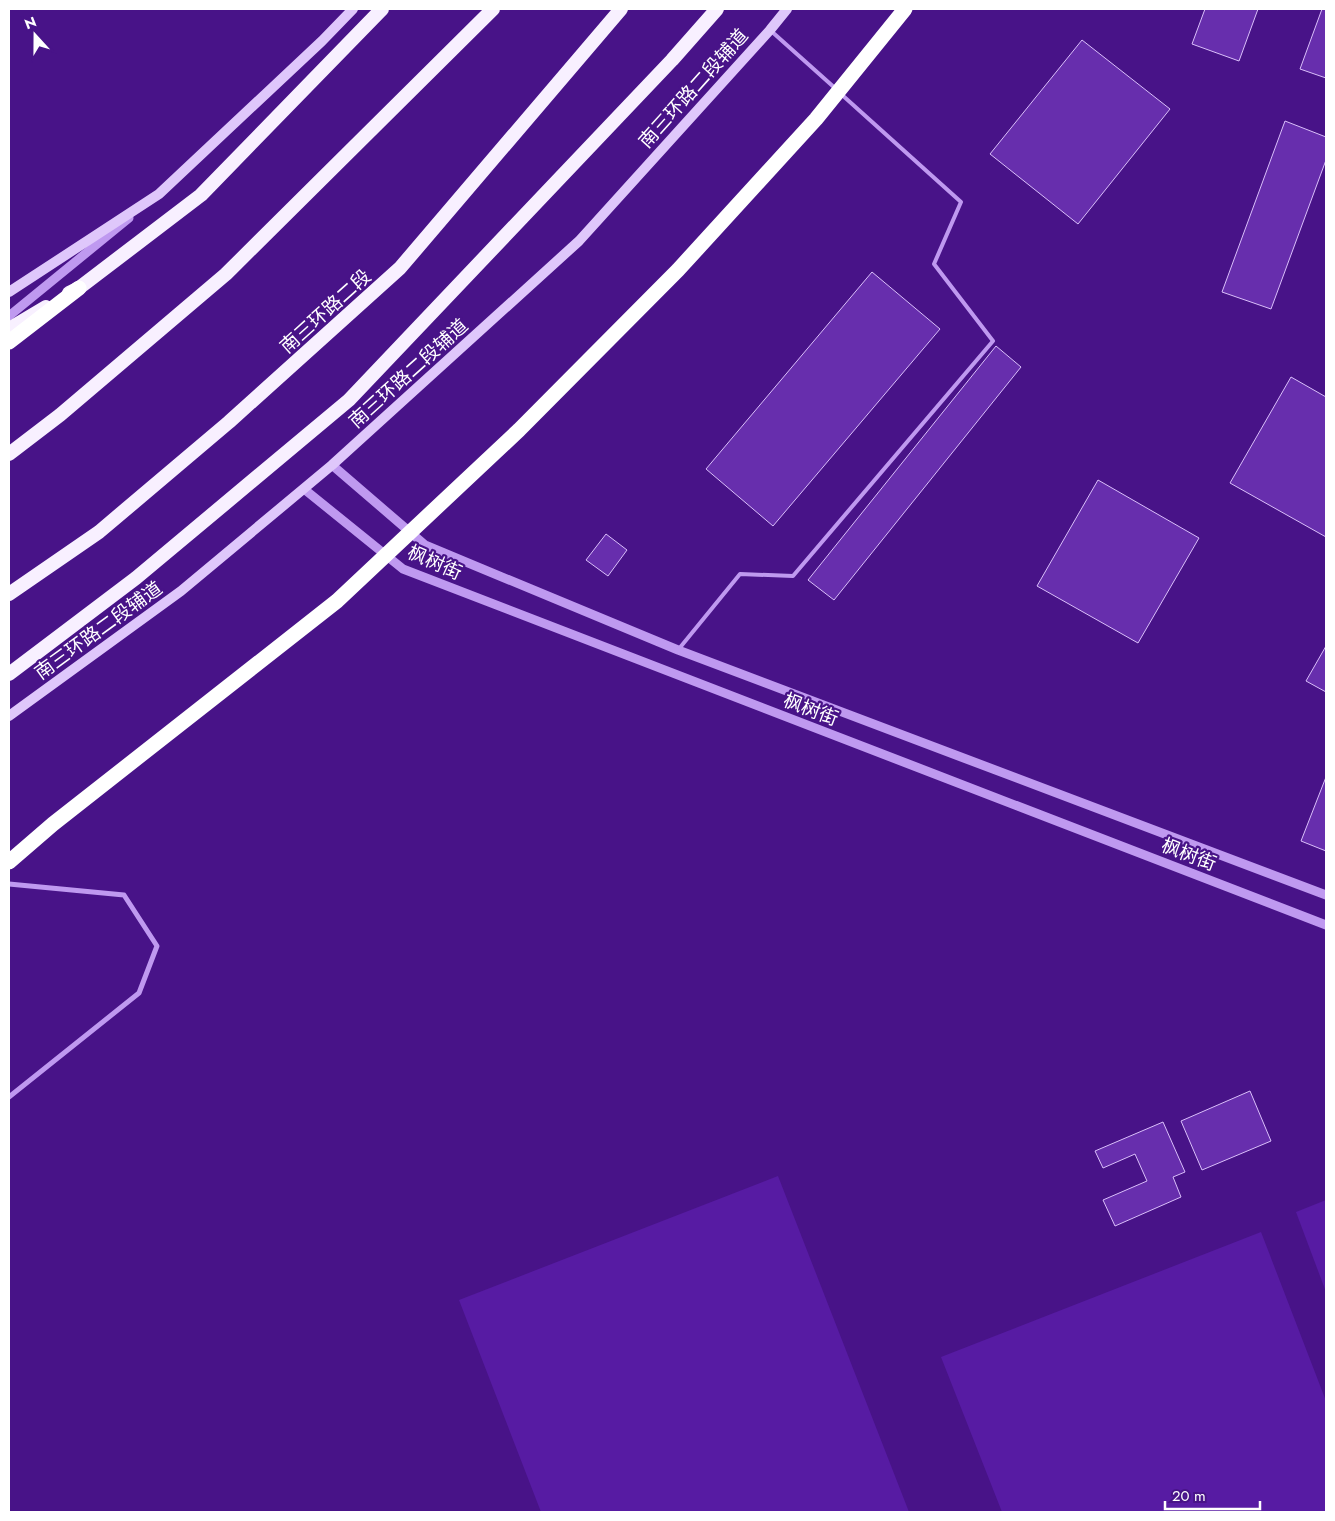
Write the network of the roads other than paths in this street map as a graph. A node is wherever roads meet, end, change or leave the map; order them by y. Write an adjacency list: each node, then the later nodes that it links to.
1 (353, 9): 9 (main road)
2 (382, 9): 10 (highway)
3 (493, 9): 15 (highway)
4 (621, 9): 18 (highway, 南三环路二段)
5 (717, 9): 20 (highway)
6 (787, 9): 8 (main road, 南三环路二段辅道)
7 (905, 9): 22 (highway, bridge)
8 (770, 30): 16 (main road, 南三环路二段辅道); 19 (lane)
9 (159, 194): 11 (main road); 12 (street)
10 (79, 288): 13 (highway); 14 (highway)
11 (9, 292)
12 (9, 316)
13 (9, 329)
14 (9, 342)
15 (9, 454)
16 (332, 465): 17 (main road, 南三环路二段辅道); 19 (street, 枫树街)
17 (304, 489): 21 (main road, 南三环路二段辅道); 25 (street, 枫树街)
18 (9, 594)
19 (678, 650): 24 (street, 枫树街)
20 (9, 674)
21 (9, 716)
22 (9, 862)
23 (9, 884): 26 (street)
24 (1326, 896)
25 (1326, 925)
26 (9, 1097)

